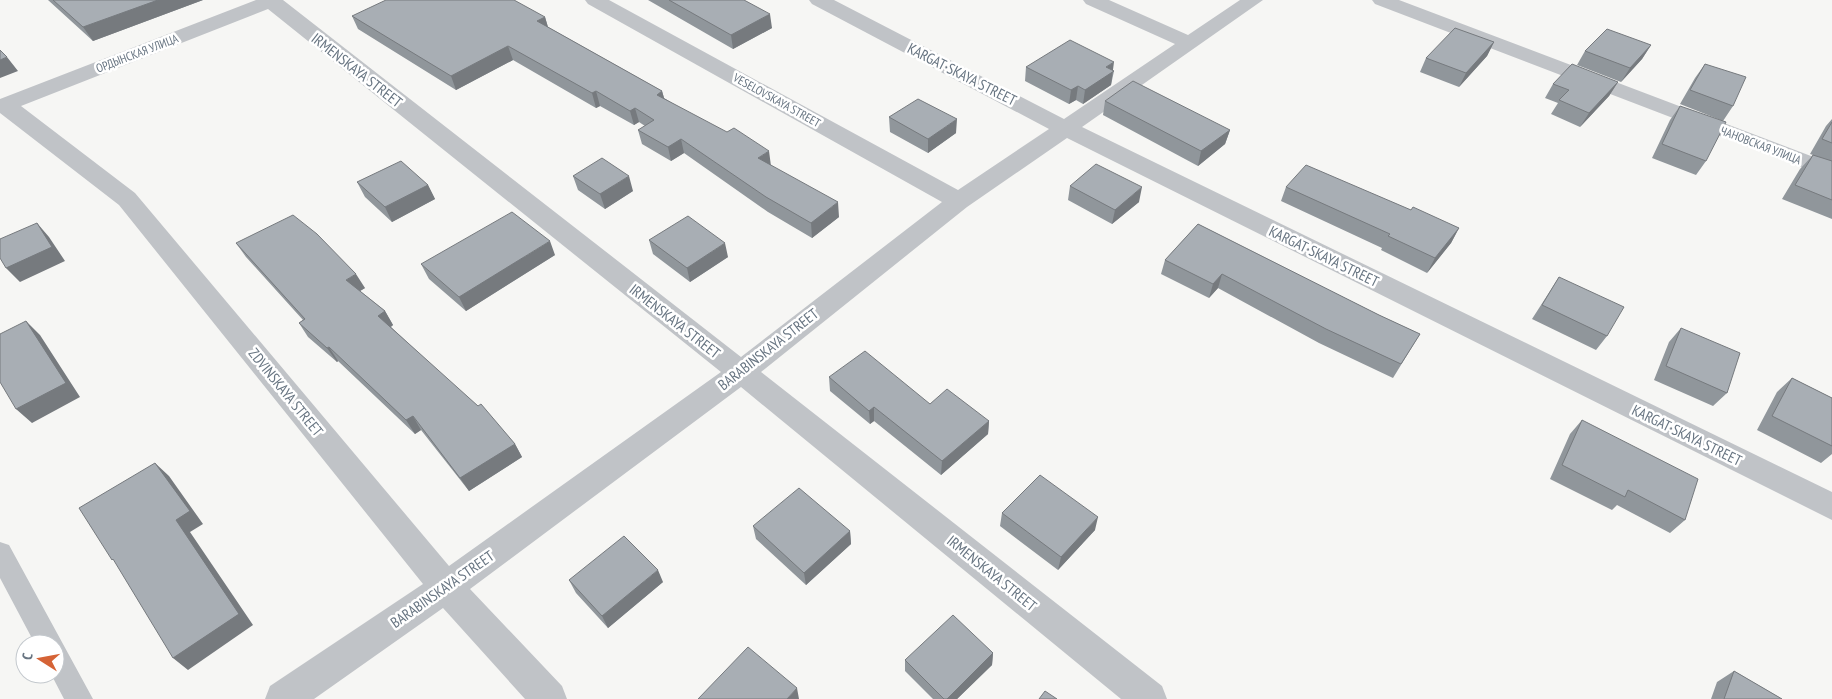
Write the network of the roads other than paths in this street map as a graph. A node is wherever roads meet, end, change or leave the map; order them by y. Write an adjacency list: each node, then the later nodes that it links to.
1 (595, 0): 11 (street, VESELOVSKAYA STREET)
2 (819, 0): 9 (street, KARGAT·SKAYA STREET)
3 (1093, 0): 7 (street)
4 (1253, 0): 7 (street, BARABINSKAYA STREET)
5 (1382, 0): 10 (street, ЧАНОВСКАЯ УЛИЦА)
6 (272, 1): 8 (street, ОРДЫНСКАЯ УЛИЦА); 12 (street, IRMENSKAYA STREET)
7 (1189, 43): 9 (street, BARABINSKAYA STREET)
8 (2, 106): 15 (street, ZDVINSKAYA STREET)
9 (1067, 129): 11 (street, BARABINSKAYA STREET); 13 (street, KARGAT·SKAYA STREET)
10 (1832, 172)
11 (959, 200): 12 (street, BARABINSKAYA STREET)
12 (740, 372): 15 (street, BARABINSKAYA STREET); 21 (street, IRMENSKAYA STREET)
13 (1832, 507)
14 (0, 552): 16 (lane)
15 (446, 587): 19 (street, BARABINSKAYA STREET); 20 (street, ZDVINSKAYA STREET)
16 (44, 634)
17 (65, 673): 18 (lane)
18 (79, 699)
19 (283, 699)
20 (549, 699)
21 (1149, 699)

